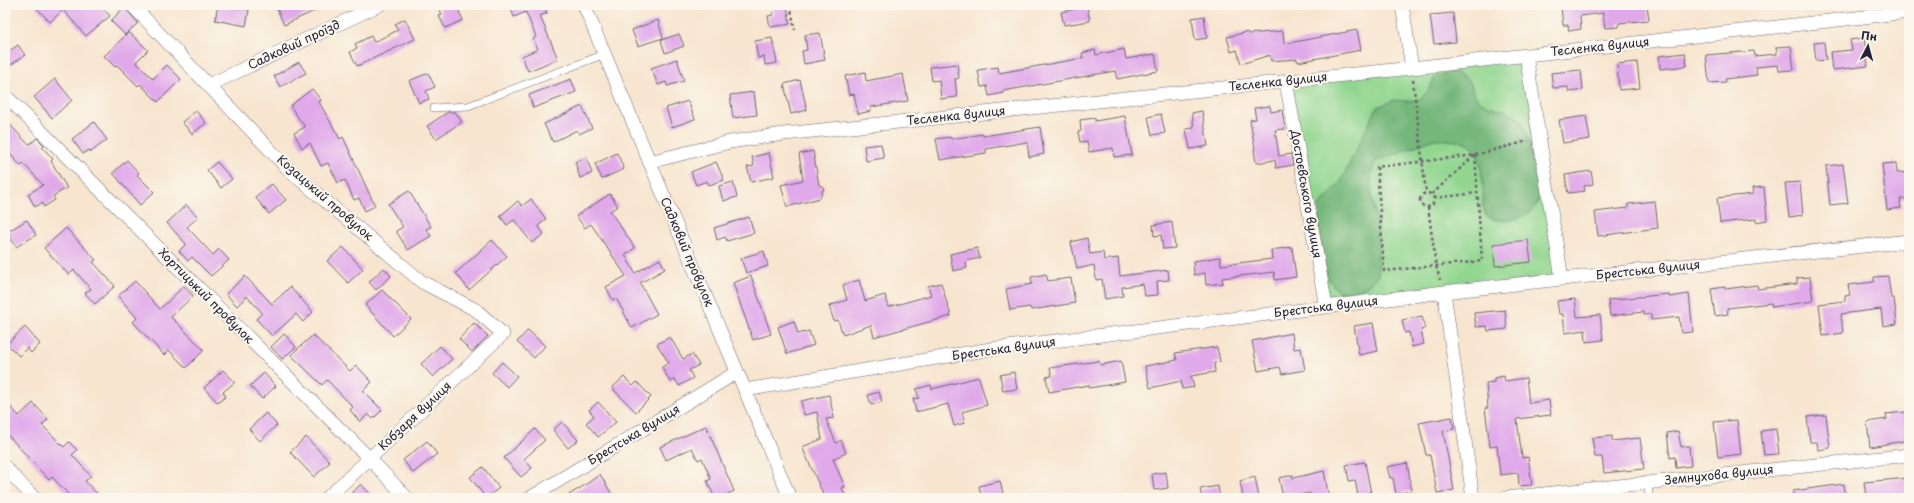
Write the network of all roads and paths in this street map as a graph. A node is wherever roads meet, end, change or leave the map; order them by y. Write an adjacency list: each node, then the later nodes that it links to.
1 (132, 5): 12 (street, Козацький провулок)
2 (379, 5): 12 (street, Садковий проїзд)
3 (584, 5): 8 (street, Садковий провулок)
4 (790, 5): 7 (path)
5 (1402, 5): 10 (street)
6 (1909, 12): 9 (street, Тесленка вулиця)
7 (794, 30)
8 (605, 54): 14 (lane); 17 (street, Садковий провулок)
9 (1526, 55): 10 (street, Тесленка вулиця); 15 (street)
10 (1412, 68): 11 (street, Тесленка вулиця); 18 (path)
11 (1286, 81): 17 (street, Тесленка вулиця); 28 (street, Достоєвського вулиця)
12 (209, 86): 29 (street, Козацький провулок)
13 (5, 95): 33 (street, Хортицький провулок)
14 (434, 108)
15 (1540, 138): 16 (path); 26 (street)
16 (1475, 155): 18 (path); 20 (path); 21 (path)
17 (649, 162): 30 (street, Садковий провулок)
18 (1422, 162): 19 (path); 25 (path)
19 (1426, 193): 21 (path); 23 (path)
20 (1478, 193): 22 (path); 25 (path)
21 (1432, 194): 22 (path)
22 (1434, 198): 23 (path)
23 (1428, 207): 25 (path)
24 (1909, 241): 26 (street, Брестська вулиця)
25 (1436, 266)
26 (1562, 279): 27 (street, Брестська вулиця)
27 (1444, 292): 28 (street, Брестська вулиця); 41 (street)
28 (1326, 307): 31 (street, Брестська вулиця)
29 (503, 334): 33 (street, Кобзаря вулиця)
30 (737, 372): 31 (street, Садковий провулок); 39 (street, Брестська вулиця)
31 (745, 390): 40 (street, Садковий провулок)
32 (1909, 455): 35 (street, Земнухова вулиця)
33 (369, 458): 37 (street, Кобзаря вулиця); 38 (street, Хортицький провулок)
34 (5, 467): 36 (street)
35 (1648, 483): 42 (street, Земнухова вулиця); 43 (lane)
36 (34, 498)
37 (327, 498)
38 (406, 498)
39 (530, 498)
40 (790, 498)
41 (1473, 498)
42 (1505, 498)
43 (1648, 498)

